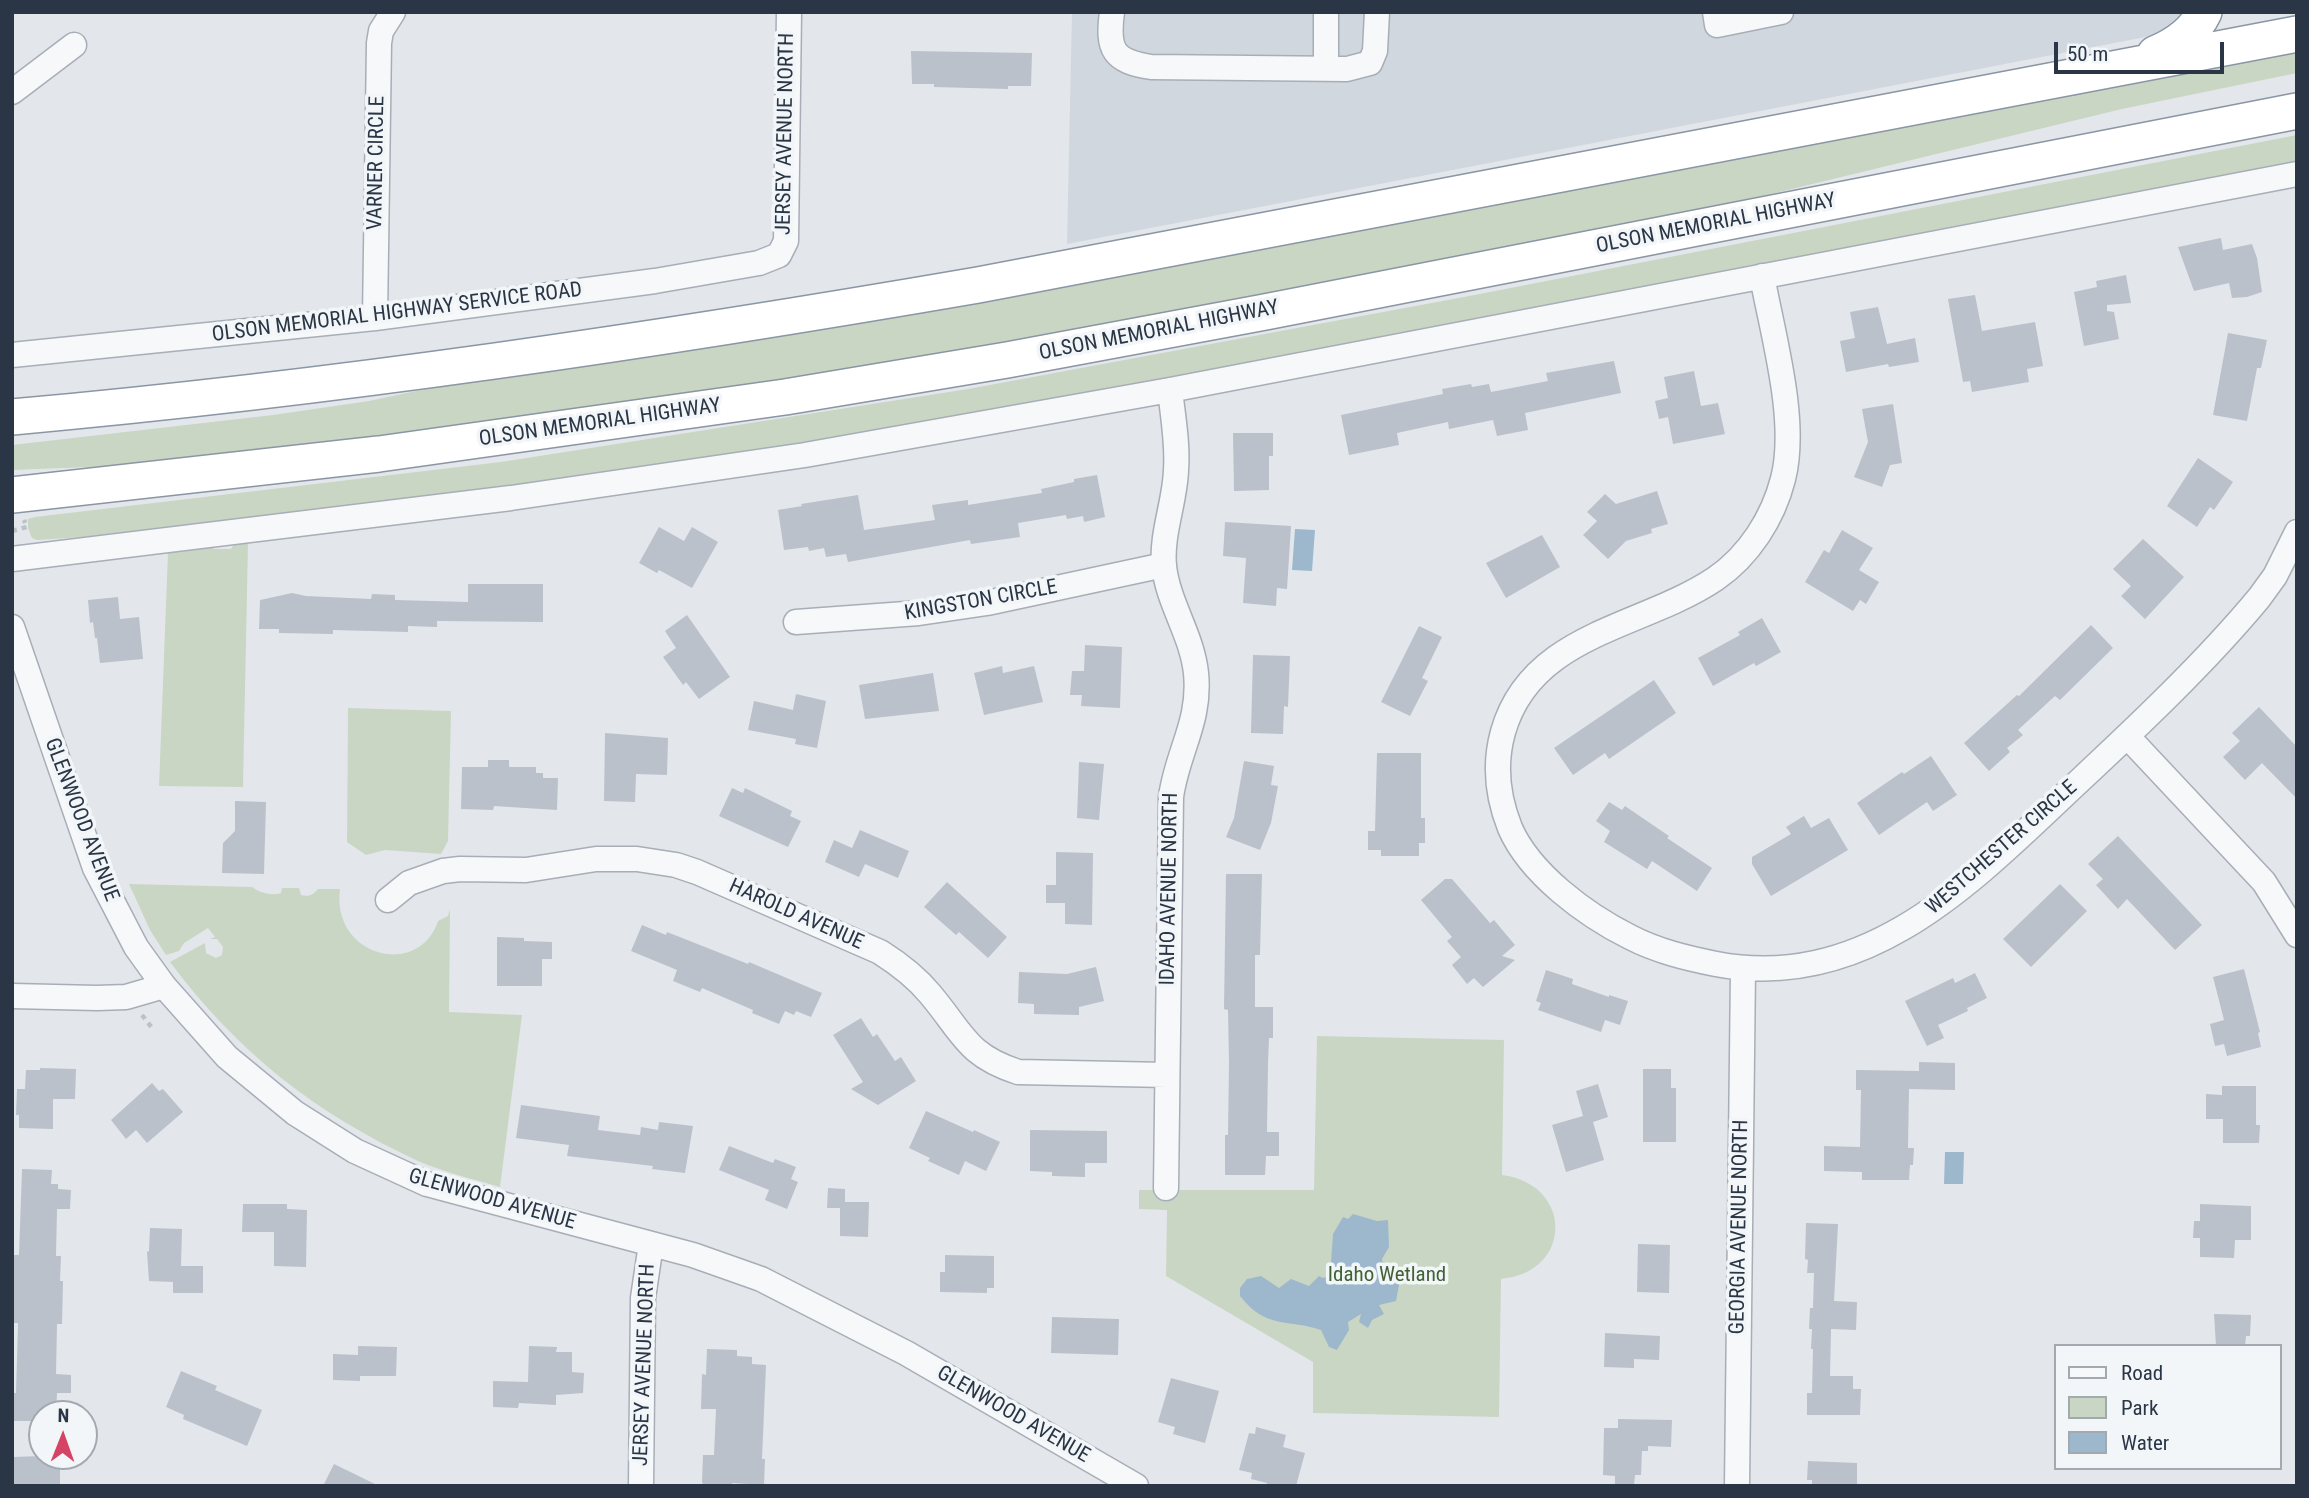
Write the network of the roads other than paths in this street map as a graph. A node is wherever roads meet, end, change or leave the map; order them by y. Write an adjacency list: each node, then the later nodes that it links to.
1 (393, 12): 18 (street, VARNER CIRCLE)
2 (789, 12): 16 (street, JERSEY AVENUE NORTH)
3 (1112, 12): 12 (street)
4 (1326, 12): 12 (street)
5 (1377, 12): 12 (street)
6 (1716, 12): 7 (street)
7 (1782, 12)
8 (2204, 12): 11 (highway)
9 (2297, 34): 11 (highway)
10 (74, 45): 13 (street)
11 (2126, 66): 21 (highway)
12 (1326, 68)
13 (12, 92)
14 (2297, 111): 22 (highway, OLSON MEMORIAL HIGHWAY)
15 (2297, 174): 17 (street)
16 (779, 255): 18 (street, OLSON MEMORIAL HIGHWAY SERVICE ROAD)
17 (1762, 276): 20 (street); 31 (street, WESTCHESTER CIRCLE)
18 (375, 318): 19 (street, OLSON MEMORIAL HIGHWAY SERVICE ROAD)
19 (12, 355)
20 (1170, 390): 24 (street); 25 (street, IDAHO AVENUE NORTH)
21 (12, 417)
22 (12, 495)
23 (2297, 532): 28 (street, WESTCHESTER CIRCLE)
24 (12, 559)
25 (1164, 565): 26 (street, KINGSTON CIRCLE); 34 (street, IDAHO AVENUE NORTH)
26 (796, 622)
27 (12, 627): 32 (street, GLENWOOD AVENUE)
28 (2127, 736): 30 (street); 31 (street, WESTCHESTER CIRCLE)
29 (388, 900): 34 (street, HAROLD AVENUE)
30 (2297, 935)
31 (1744, 969): 39 (street, GEORGIA AVENUE NORTH)
32 (164, 986): 33 (street); 36 (street, GLENWOOD AVENUE)
33 (12, 996)
34 (1167, 1074): 35 (street, IDAHO AVENUE NORTH)
35 (1166, 1188)
36 (651, 1244): 37 (street, JERSEY AVENUE NORTH); 38 (street, GLENWOOD AVENUE)
37 (641, 1486)
38 (1136, 1486)
39 (1737, 1486)

